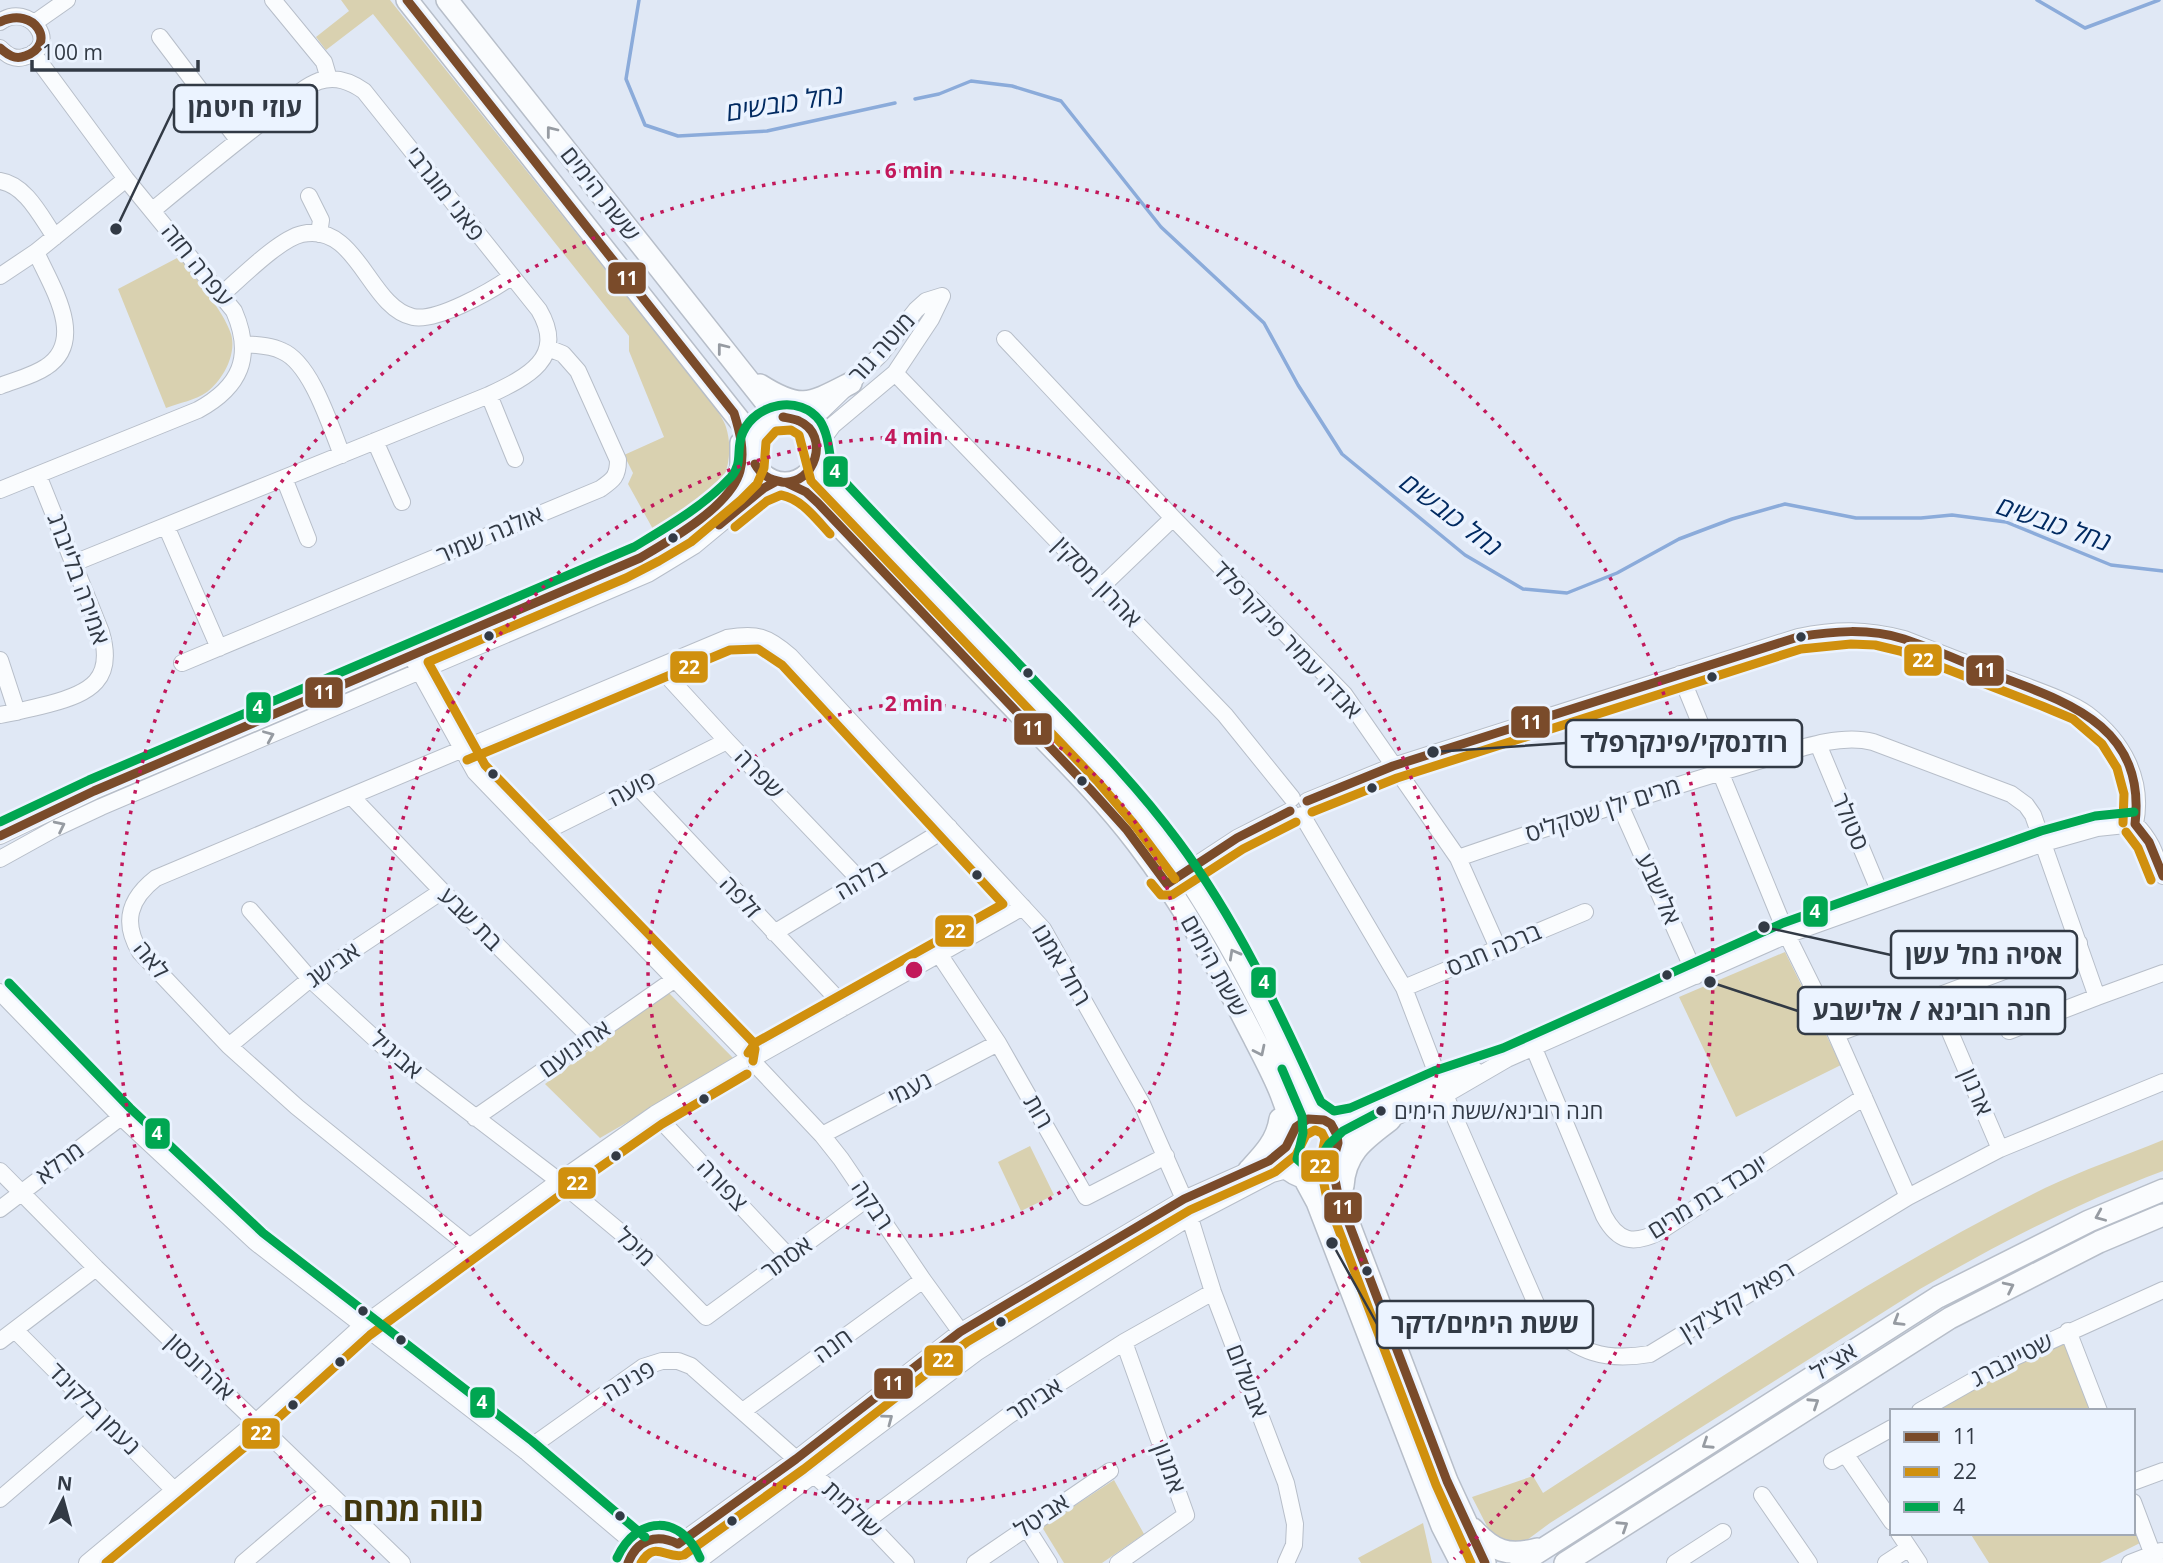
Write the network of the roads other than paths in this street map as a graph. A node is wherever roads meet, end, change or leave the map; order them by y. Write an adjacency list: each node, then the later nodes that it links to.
1 (67, 0): 6 (street)
2 (273, 0): 10 (street)
3 (407, 0): 30 (main road, ששת הימים)
4 (447, 0): 26 (main road, ששת הימים, one-way to 4)
5 (3, 14): 6 (street)
6 (37, 21): 9 (street)
7 (160, 37): 11 (street)
8 (0, 49): 9 (street)
9 (33, 53): 12 (street, עפרה חזה)
10 (328, 79): 11 (street); 20 (street, פאני מוגרבי)
11 (238, 140): 15 (street)
12 (126, 179): 15 (street, עפרה חזה); 17 (street)
13 (0, 181): 17 (street)
14 (309, 196): 16 (street)
15 (153, 210): 21 (street, עפרה חזה)
16 (319, 234): 20 (street); 21 (street)
17 (55, 237): 18 (street)
18 (36, 253): 19 (street); 28 (street)
19 (0, 276)
20 (511, 277): 24 (street, פאני מוגרבי)
21 (221, 295): 23 (street, עפרה חזה)
22 (1005, 339): 43 (street, אנדה עמיר פינקרפלד)
23 (243, 344): 34 (street); 37 (street, עפרה חזה)
24 (548, 348): 29 (street); 48 (street, אולגה שמיר)
25 (895, 373): 27 (street, מוטה גור); 35 (street, מוטה גור); 47 (street, אהרון מסקין)
26 (743, 374): 27 (main road); 31 (main road, ששת הימים)
27 (851, 383): 31 (street, מוטה גור)
28 (0, 386)
29 (489, 395): 32 (street); 36 (street)
30 (734, 414): 33 (main road, ששת הימים); 41 (main road)
31 (790, 418): 33 (main road); 35 (main road)
32 (375, 441): 34 (street); 42 (street)
33 (753, 451): 39 (main road); 41 (street)
34 (342, 454): 38 (street)
35 (817, 454): 39 (main road); 73 (main road, ששת הימים)
36 (515, 459)
37 (37, 475): 40 (street, עפרה חזה); 46 (street, אמירה בלייברג)
38 (284, 478): 44 (street); 45 (street)
39 (781, 482): 53 (street); 76 (main road, ששת הימים)
40 (0, 490)
41 (731, 492): 49 (street)
42 (402, 502)
43 (1173, 518): 47 (street); 60 (street, אנדה עמיר פינקרפלד)
44 (166, 526): 46 (street); 48 (street)
45 (308, 539)
46 (74, 563): 55 (street, אמירה בלייברג)
47 (1102, 586): 65 (street, אהרון מסקין)
48 (219, 648): 51 (street, אולגה שמיר)
49 (412, 656): 53 (street, רבקה); 68 (street)
50 (0, 660): 55 (street)
51 (181, 663)
52 (659, 667): 57 (street, שפרה); 59 (street, רחל אמנו); 67 (street, רחל אמנו)
53 (419, 672): 59 (street, רבקה); 72 (street, one-way to 53)
54 (1680, 674): 60 (street); 61 (street); 66 (street)
55 (17, 712): 56 (street, אמירה בלייברג)
56 (0, 715)
57 (727, 741): 62 (street, פועה); 75 (street, שפרה)
58 (1818, 744): 61 (street, מרים ילן שטקליס); 70 (street, מרים ילן שטקליס); 78 (street, סטולר)
59 (462, 749): 63 (street, לאה); 69 (street, רבקה)
60 (1393, 766): 65 (street); 71 (street, אנדה עמיר פינקרפלד)
61 (1721, 772): 64 (street, מרים ילן שטקליס); 83 (street)
62 (637, 786): 69 (street, פועה); 82 (street, זלפה)
63 (352, 797): 77 (street, בת שבע); 100 (street, לאה)
64 (1619, 803): 71 (street, מרים ילן שטקליס); 88 (street, אלישבע)
65 (1298, 806): 73 (street); 91 (street, אהרון מסקין)
66 (2135, 824): 70 (street); 74 (street)
67 (948, 827): 75 (street, בלהה); 79 (street, רחל אמנו)
68 (0, 835)
69 (536, 836): 90 (street, רבקה)
70 (2045, 843): 78 (street); 84 (street, מרים ילן שטקליס)
71 (1458, 858): 85 (street, אנדה עמיר פינקרפלד)
72 (0, 859)
73 (1185, 872): 76 (street); 111 (main road, ששת הימים, one-way to 73)
74 (2163, 876)
75 (860, 880): 82 (street, בלהה)
76 (1167, 884): 105 (main road, ששת הימים, one-way to 105)
77 (442, 891): 89 (street, אבישג); 98 (street, בת שבע)
78 (1883, 900): 83 (street)
79 (1023, 907): 86 (street); 115 (street, רחל אמנו)
80 (250, 910): 89 (street, אביגיל)
81 (1585, 912): 85 (street, ברכה חבס)
82 (774, 933): 95 (street, זלפה)
83 (1787, 935): 88 (street); 97 (street)
84 (2079, 943): 93 (street); 94 (street, מרים ילן שטקליס)
85 (1498, 948): 91 (street, ברכה חבס)
86 (939, 954): 95 (street); 99 (street, רות)
87 (2163, 973): 94 (street)
88 (1696, 976): 101 (street)
89 (310, 979): 100 (street, אבישג); 109 (street, אביגיל)
90 (675, 979): 98 (street, אחינועם); 102 (street, רבקה)
91 (1404, 988): 104 (street, אהרון מסקין)
92 (0, 992): 108 (street)
93 (1935, 997): 97 (street); 114 (street, ארנון)
94 (2097, 997): 96 (street)
95 (845, 1007): 102 (street)
96 (2009, 1031)
97 (1836, 1034): 106 (street)
98 (591, 1038): 109 (street, אחינועם)
99 (999, 1043): 112 (street, נעמי); 115 (street, רות)
100 (229, 1046): 130 (street, לאה)
101 (1533, 1046): 104 (street); 106 (street, יוכבד בת מרים)
102 (750, 1058): 107 (street); 112 (street, רבקה)
103 (2163, 1082): 114 (street, רפאל קלצ'קין)
104 (1442, 1088): 110 (street); 111 (street); 123 (street, רפאל קלצ'קין)
105 (1279, 1093): 113 (main road, ששת הימים); 117 (main road)
106 (1864, 1097): 123 (street)
107 (655, 1114): 120 (street); 131 (street, צפורה)
108 (121, 1118): 122 (street, מרלא); 137 (street)
109 (475, 1118): 120 (street, אביגיל)
110 (1390, 1120): 116 (street); 129 (main road)
111 (1328, 1122): 113 (main road); 116 (main road)
112 (822, 1135): 124 (street, רבקה)
113 (1288, 1141): 117 (street); 119 (main road)
114 (2000, 1149): 123 (street, רפאל קלצ'קין)
115 (1166, 1156): 125 (street, רחל אמנו)
116 (1334, 1160): 119 (main road); 129 (main road)
117 (1249, 1170): 125 (street)
118 (0, 1171): 122 (street, אהרונסון)
119 (1298, 1175): 128 (street); 161 (main road)
120 (559, 1181): 130 (street); 136 (street, מיכל)
121 (2163, 1190): 169 (main road, אצ"ל, one-way to 169)
122 (21, 1194): 126 (street, מרלא); 132 (street, אהרונסון)
123 (1908, 1197)
124 (868, 1198): 131 (street, אסתר); 133 (street, רבקה)
125 (1184, 1199): 128 (street, אבשלום); 140 (street)
126 (0, 1209)
127 (2163, 1215): 189 (main road, אצ"ל, one-way to 127)
128 (1190, 1217): 135 (street, אבשלום); 143 (street)
129 (1348, 1223): 162 (main road)
130 (470, 1247): 137 (street)
131 (789, 1256): 136 (street, אסתר)
132 (96, 1268): 138 (street); 148 (street, אהרונסון)
133 (923, 1280): 140 (street, רבקה); 146 (street, חנה)
134 (2163, 1290): 139 (street, שטיינברג)
135 (1213, 1292): 142 (street, אביתר); 184 (street, אבשלום)
136 (706, 1317)
137 (362, 1326): 148 (street); 150 (street)
138 (15, 1330): 141 (street); 147 (street, נעמן בלקינד)
139 (2068, 1331): 144 (street, שטיינברג); 145 (street)
140 (960, 1332): 143 (street, רבקה); 151 (street)
141 (0, 1341)
142 (1124, 1342): 164 (street, אביתר); 183 (street, אמנון)
143 (976, 1353): 154 (street, one-way to 143)
144 (1923, 1409)
145 (2098, 1409)
146 (743, 1411): 150 (street, פנינה); 151 (street, פנינה)
147 (99, 1414): 156 (street, נעמן בלקינד); 159 (street)
148 (257, 1421): 156 (street); 157 (street, אהרונסון)
149 (1890, 1429): 163 (street)
150 (525, 1451): 170 (street)
151 (796, 1459): 154 (street, שולמית); 168 (street)
152 (1110, 1471): 165 (street, אביטל)
153 (2163, 1471): 155 (street)
154 (814, 1475): 164 (street, שולמית); 179 (street)
155 (2135, 1481)
156 (173, 1489): 175 (street)
157 (331, 1495): 173 (street); 176 (street, אהרונסון)
158 (1762, 1495): 190 (street)
159 (0, 1499)
160 (2135, 1506): 172 (street)
161 (1436, 1509): 185 (main road); 186 (main road)
162 (1462, 1517): 169 (main road); 187 (main road)
163 (1890, 1520)
164 (866, 1521): 180 (street, שולמית)
165 (1026, 1527): 181 (street, אביטל); 182 (street)
166 (1723, 1532): 174 (street)
167 (1900, 1535): 171 (street)
168 (678, 1544): 170 (street); 178 (street)
169 (1549, 1545): 188 (main road, אצ"ל)
170 (637, 1546): 177 (street)
171 (1909, 1548): 191 (street); 192 (street)
172 (2158, 1556): 193 (street)
173 (253, 1560)
174 (1683, 1561)
175 (87, 1563)
176 (402, 1563)
177 (628, 1563)
178 (689, 1563)
179 (696, 1563)
180 (906, 1563)
181 (975, 1563)
182 (1049, 1563)
183 (1118, 1563)
184 (1286, 1563)
185 (1449, 1563)
186 (1461, 1563)
187 (1485, 1563)
188 (1521, 1563)
189 (1565, 1563)
190 (1810, 1563)
191 (1886, 1563)
192 (1919, 1563)
193 (2130, 1563)

